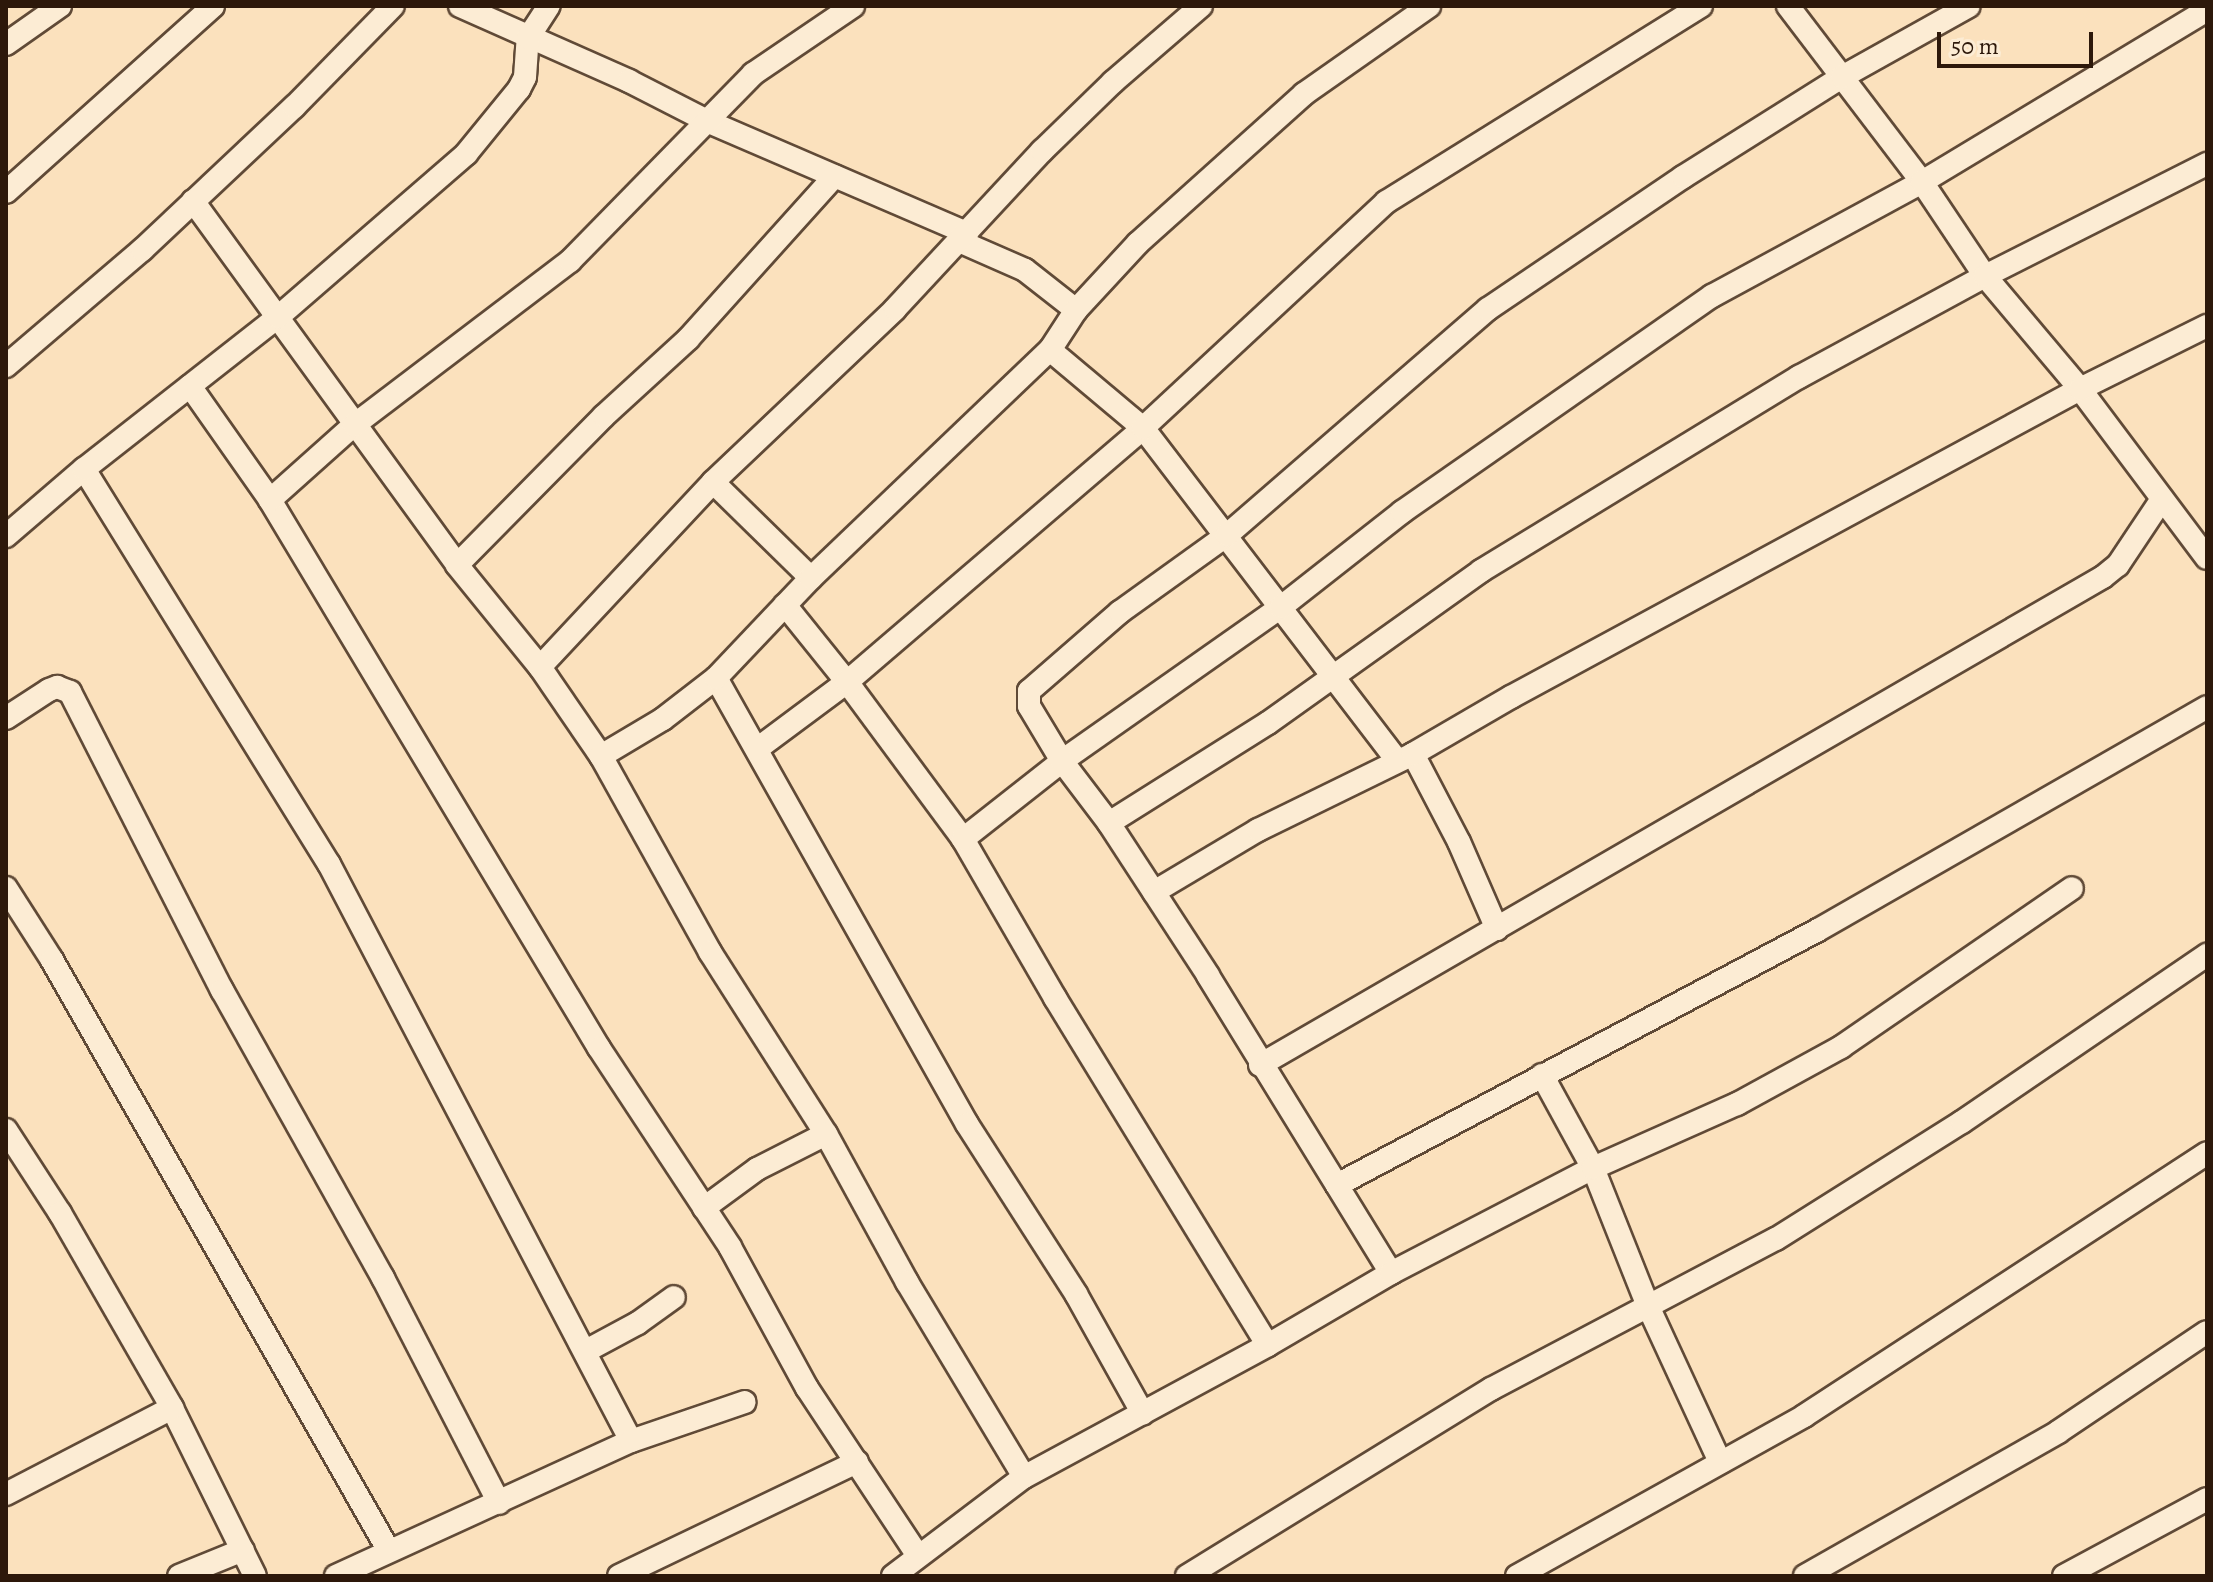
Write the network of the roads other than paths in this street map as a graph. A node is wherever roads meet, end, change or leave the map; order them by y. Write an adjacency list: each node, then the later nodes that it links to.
1 (60, 6): 14 (street)
2 (213, 6): 20 (street)
3 (393, 6): 21 (street)
4 (460, 6): 13 (street)
5 (549, 6): 13 (street)
6 (853, 6): 16 (street)
7 (1201, 6): 22 (street)
8 (1429, 6): 24 (street)
9 (1701, 6): 32 (street)
10 (1788, 6): 15 (street)
11 (1969, 6): 15 (street)
12 (2207, 10): 19 (street)
13 (528, 38): 16 (street); 25 (street)
14 (6, 44)
15 (1842, 77): 19 (street); 37 (street)
16 (709, 122): 18 (street); 31 (street)
17 (2207, 164): 23 (street)
18 (835, 176): 22 (street); 40 (street)
19 (1922, 182): 23 (street); 43 (street)
20 (6, 192)
21 (193, 201): 25 (street); 28 (street)
22 (963, 237): 24 (street); 34 (street)
23 (1985, 276): 30 (street); 45 (street)
24 (1076, 310): 27 (street)
25 (278, 317): 29 (street); 31 (street)
26 (2207, 326): 30 (street)
27 (1050, 350): 32 (street); 41 (street)
28 (6, 366)
29 (190, 386): 33 (street); 36 (street)
30 (2080, 389): 35 (street); 52 (street)
31 (354, 425): 36 (street); 40 (street)
32 (1143, 428): 37 (street); 47 (street)
33 (84, 469): 38 (street); 76 (street)
34 (713, 482): 41 (street); 44 (street)
35 (2162, 499): 39 (street); 59 (street)
36 (270, 500): 68 (street)
37 (1227, 535): 43 (street); 53 (street)
38 (6, 536)
39 (2206, 554)
40 (457, 565): 44 (street)
41 (811, 578): 42 (street)
42 (785, 605): 46 (street); 47 (street)
43 (1281, 607): 45 (street); 53 (street)
44 (540, 667): 51 (street)
45 (1335, 677): 52 (street); 54 (street)
46 (716, 678): 50 (street); 51 (street)
47 (847, 682): 50 (street); 55 (street)
48 (2207, 707): 62 (street)
49 (6, 718): 86 (street)
50 (757, 749): 79 (street)
51 (601, 756): 64 (street)
52 (1406, 758): 58 (street); 59 (street)
53 (1062, 761): 54 (street); 55 (street)
54 (1109, 823): 58 (street)
55 (963, 839): 75 (street)
56 (6, 888): 88 (street)
57 (2072, 888): 66 (street)
58 (1154, 892): 61 (street)
59 (1497, 929): 61 (street)
60 (2207, 955): 72 (street)
61 (1260, 1065): 67 (street)
62 (1542, 1075): 66 (street); 67 (street)
63 (6, 1130): 78 (street)
64 (826, 1134): 68 (street); 83 (street)
65 (2207, 1153): 82 (street)
66 (1593, 1168): 69 (street); 70 (street)
67 (1337, 1185): 69 (street)
68 (704, 1208): 81 (street)
69 (1391, 1273): 75 (street)
70 (1636, 1278): 72 (street); 73 (street)
71 (674, 1297): 76 (street)
72 (1648, 1306): 73 (street); 82 (street)
73 (1623, 1319): 95 (street)
74 (2207, 1332): 97 (street)
75 (1268, 1345): 79 (street)
76 (586, 1351): 80 (street)
77 (745, 1402): 80 (street)
78 (172, 1408): 84 (street); 87 (street)
79 (1143, 1414): 83 (street)
80 (631, 1441): 86 (street)
81 (857, 1462): 89 (street); 93 (street)
82 (1720, 1462): 96 (street)
83 (1024, 1477): 89 (street)
84 (8, 1487)
85 (2207, 1499): 98 (street)
86 (499, 1503): 88 (street)
87 (243, 1550): 90 (street); 91 (street)
88 (389, 1551): 92 (street)
89 (918, 1556): 94 (street)
90 (179, 1576)
91 (255, 1576)
92 (336, 1576)
93 (619, 1576)
94 (893, 1576)
95 (1187, 1576)
96 (1517, 1576)
97 (1805, 1576)
98 (2064, 1576)

